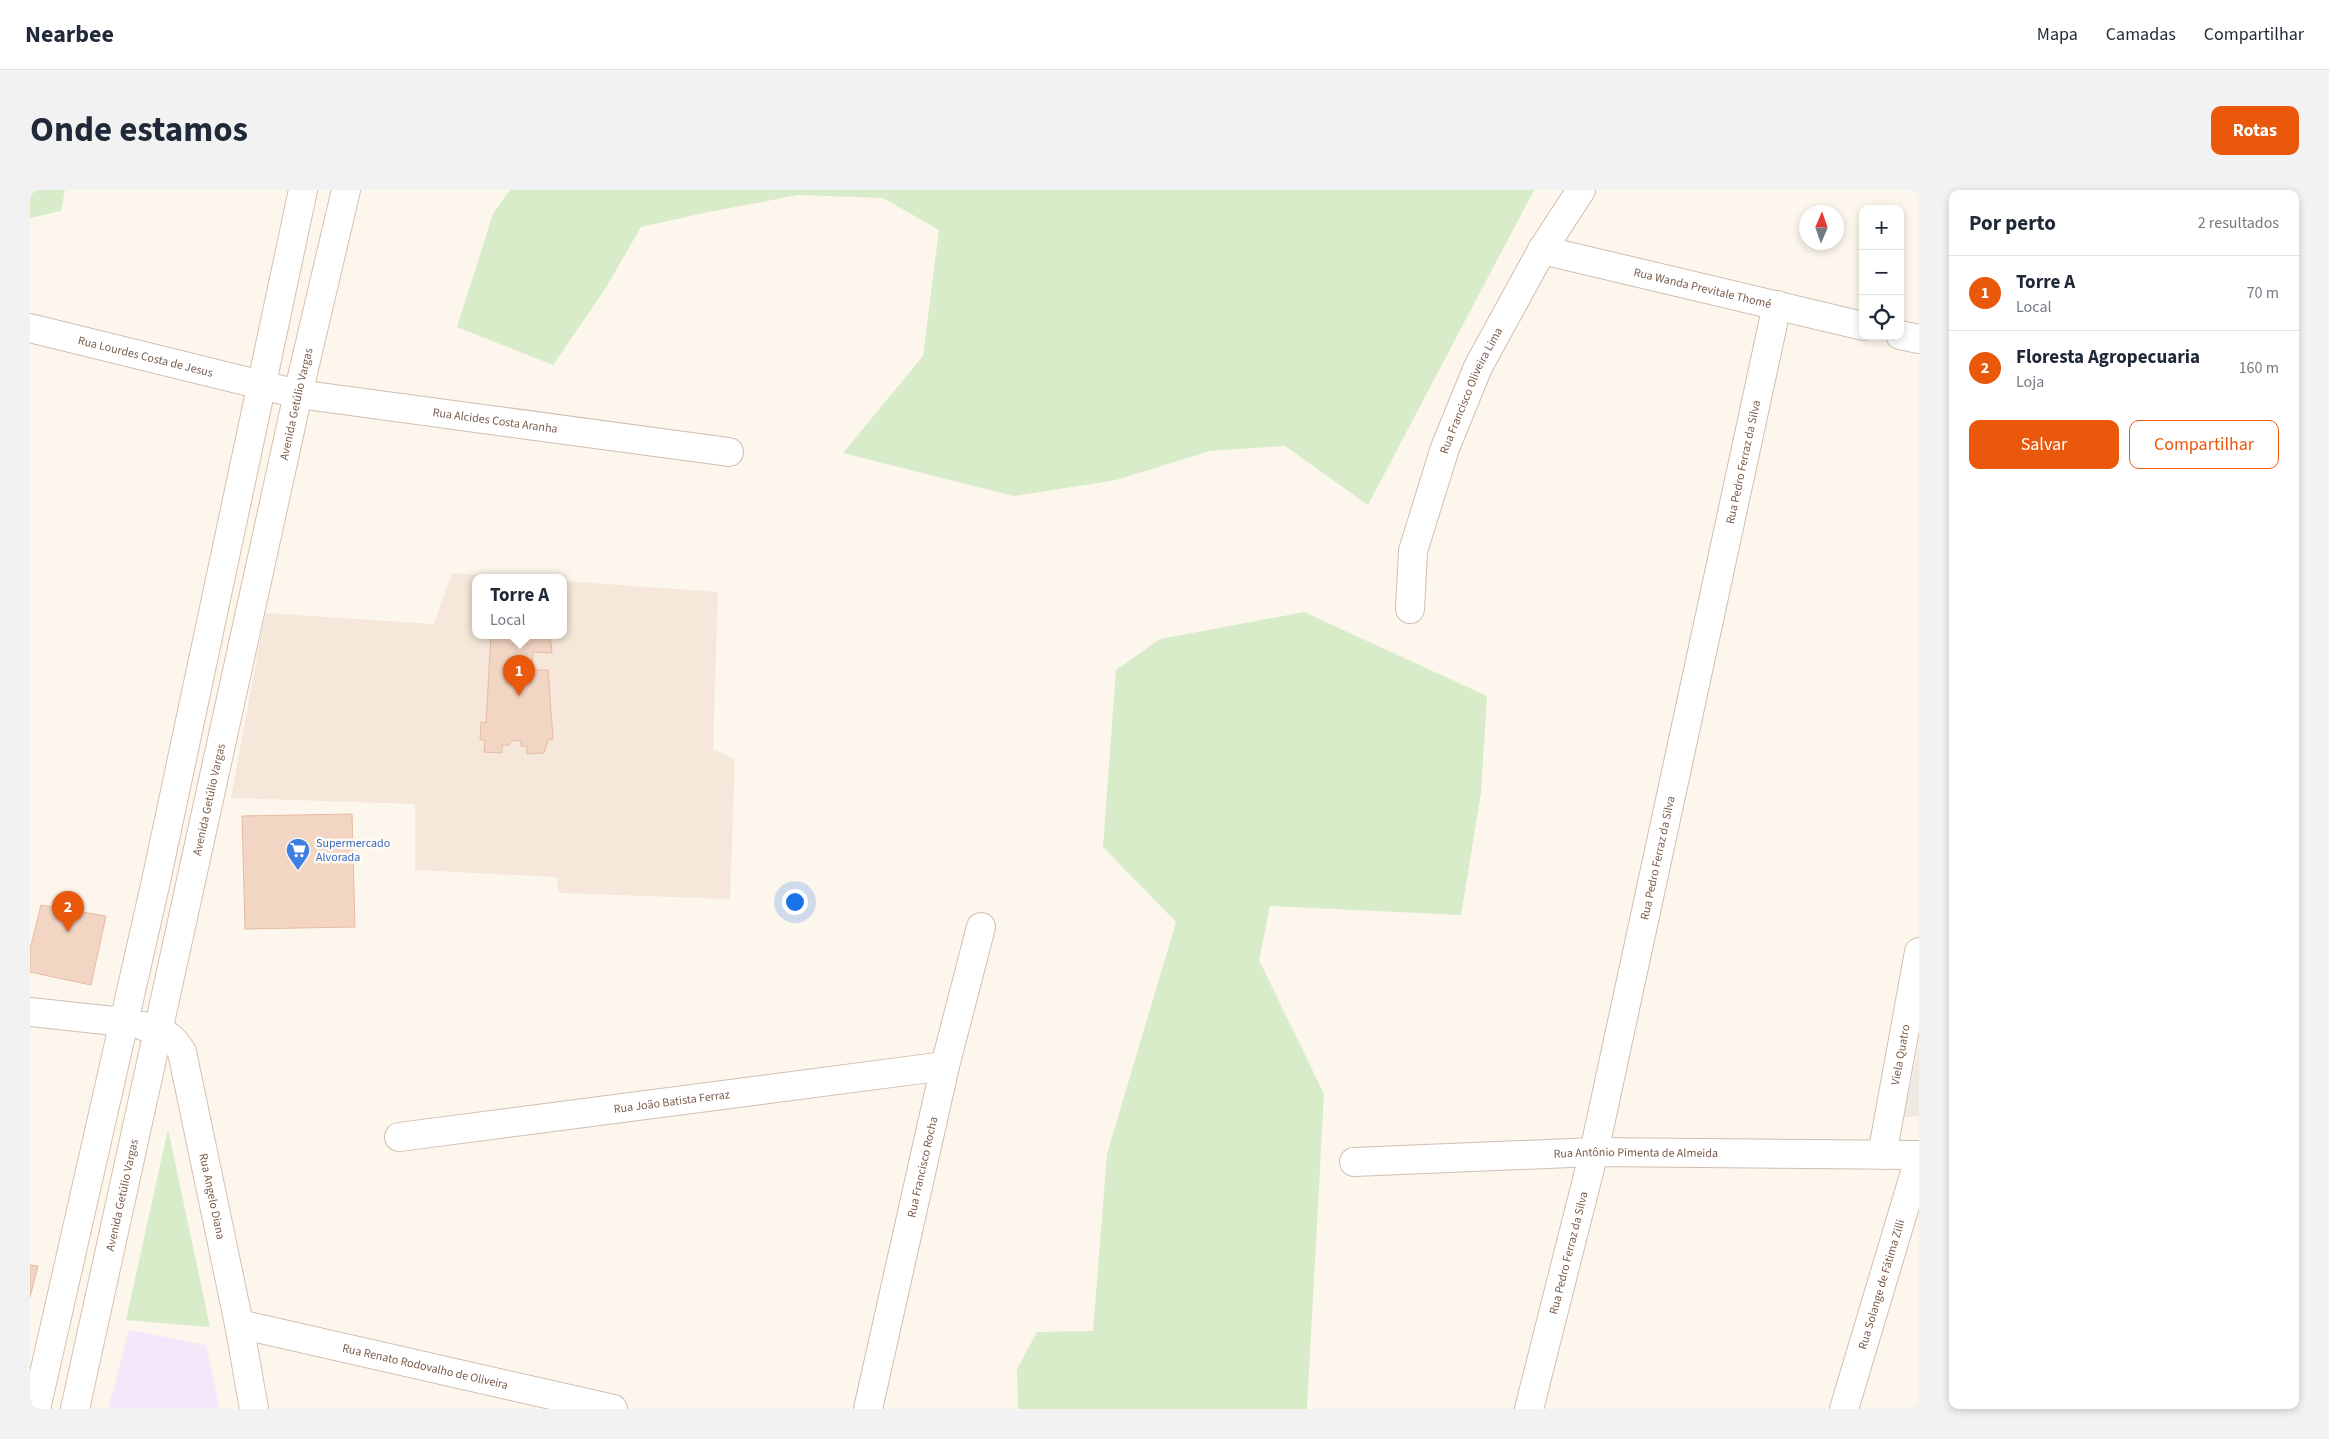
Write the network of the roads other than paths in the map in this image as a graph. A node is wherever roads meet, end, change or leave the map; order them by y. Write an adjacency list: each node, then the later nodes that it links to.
1 (304, 190): 10 (street)
2 (346, 190): 11 (street, Avenida Getúlio Vargas)
3 (1581, 190): 4 (street, Rua Francisco Oliveira Lima)
4 (1542, 250): 5 (street, Rua Wanda Previtale Thomé); 13 (street, Rua Francisco Oliveira Lima)
5 (1777, 305): 6 (street, Rua Wanda Previtale Thomé); 21 (street, Rua Pedro Ferraz da Silva)
6 (1859, 325)
7 (30, 328): 10 (street, Rua Lourdes Costa de Jesus)
8 (1904, 335): 9 (street)
9 (1919, 339)
10 (261, 386): 11 (street, Rua Alcides Costa Aranha); 17 (street)
11 (298, 394): 12 (street, Rua Alcides Costa Aranha); 18 (street, Avenida Getúlio Vargas)
12 (729, 452)
13 (1410, 609)
14 (981, 927): 19 (street, Rua Francisco Rocha)
15 (1919, 952): 23 (street, Viela Quatro)
16 (30, 1012): 17 (street, Rua Angelo Diana)
17 (123, 1022): 18 (street, Rua Angelo Diana); 27 (street)
18 (159, 1030): 26 (street, Rua Angelo Diana); 28 (street, Avenida Getúlio Vargas)
19 (945, 1066): 20 (street, Rua João Batista Ferraz); 31 (street, Rua Francisco Rocha)
20 (399, 1137)
21 (1594, 1152): 23 (street, Rua Antônio Pimenta de Almeida); 25 (street, Rua Antônio Pimenta de Almeida); 32 (street, Rua Pedro Ferraz da Silva)
22 (1919, 1155): 23 (street, Rua Antônio Pimenta de Almeida)
23 (1882, 1156)
24 (1919, 1159): 33 (street, Rua Solange de Fátima Zilli)
25 (1354, 1162)
26 (239, 1324): 29 (street, Rua Angelo Diana); 30 (street, Rua Renato Rodovalho de Oliveira)
27 (36, 1409)
28 (75, 1409)
29 (254, 1409)
30 (613, 1409)
31 (868, 1409)
32 (1529, 1409)
33 (1844, 1409)

